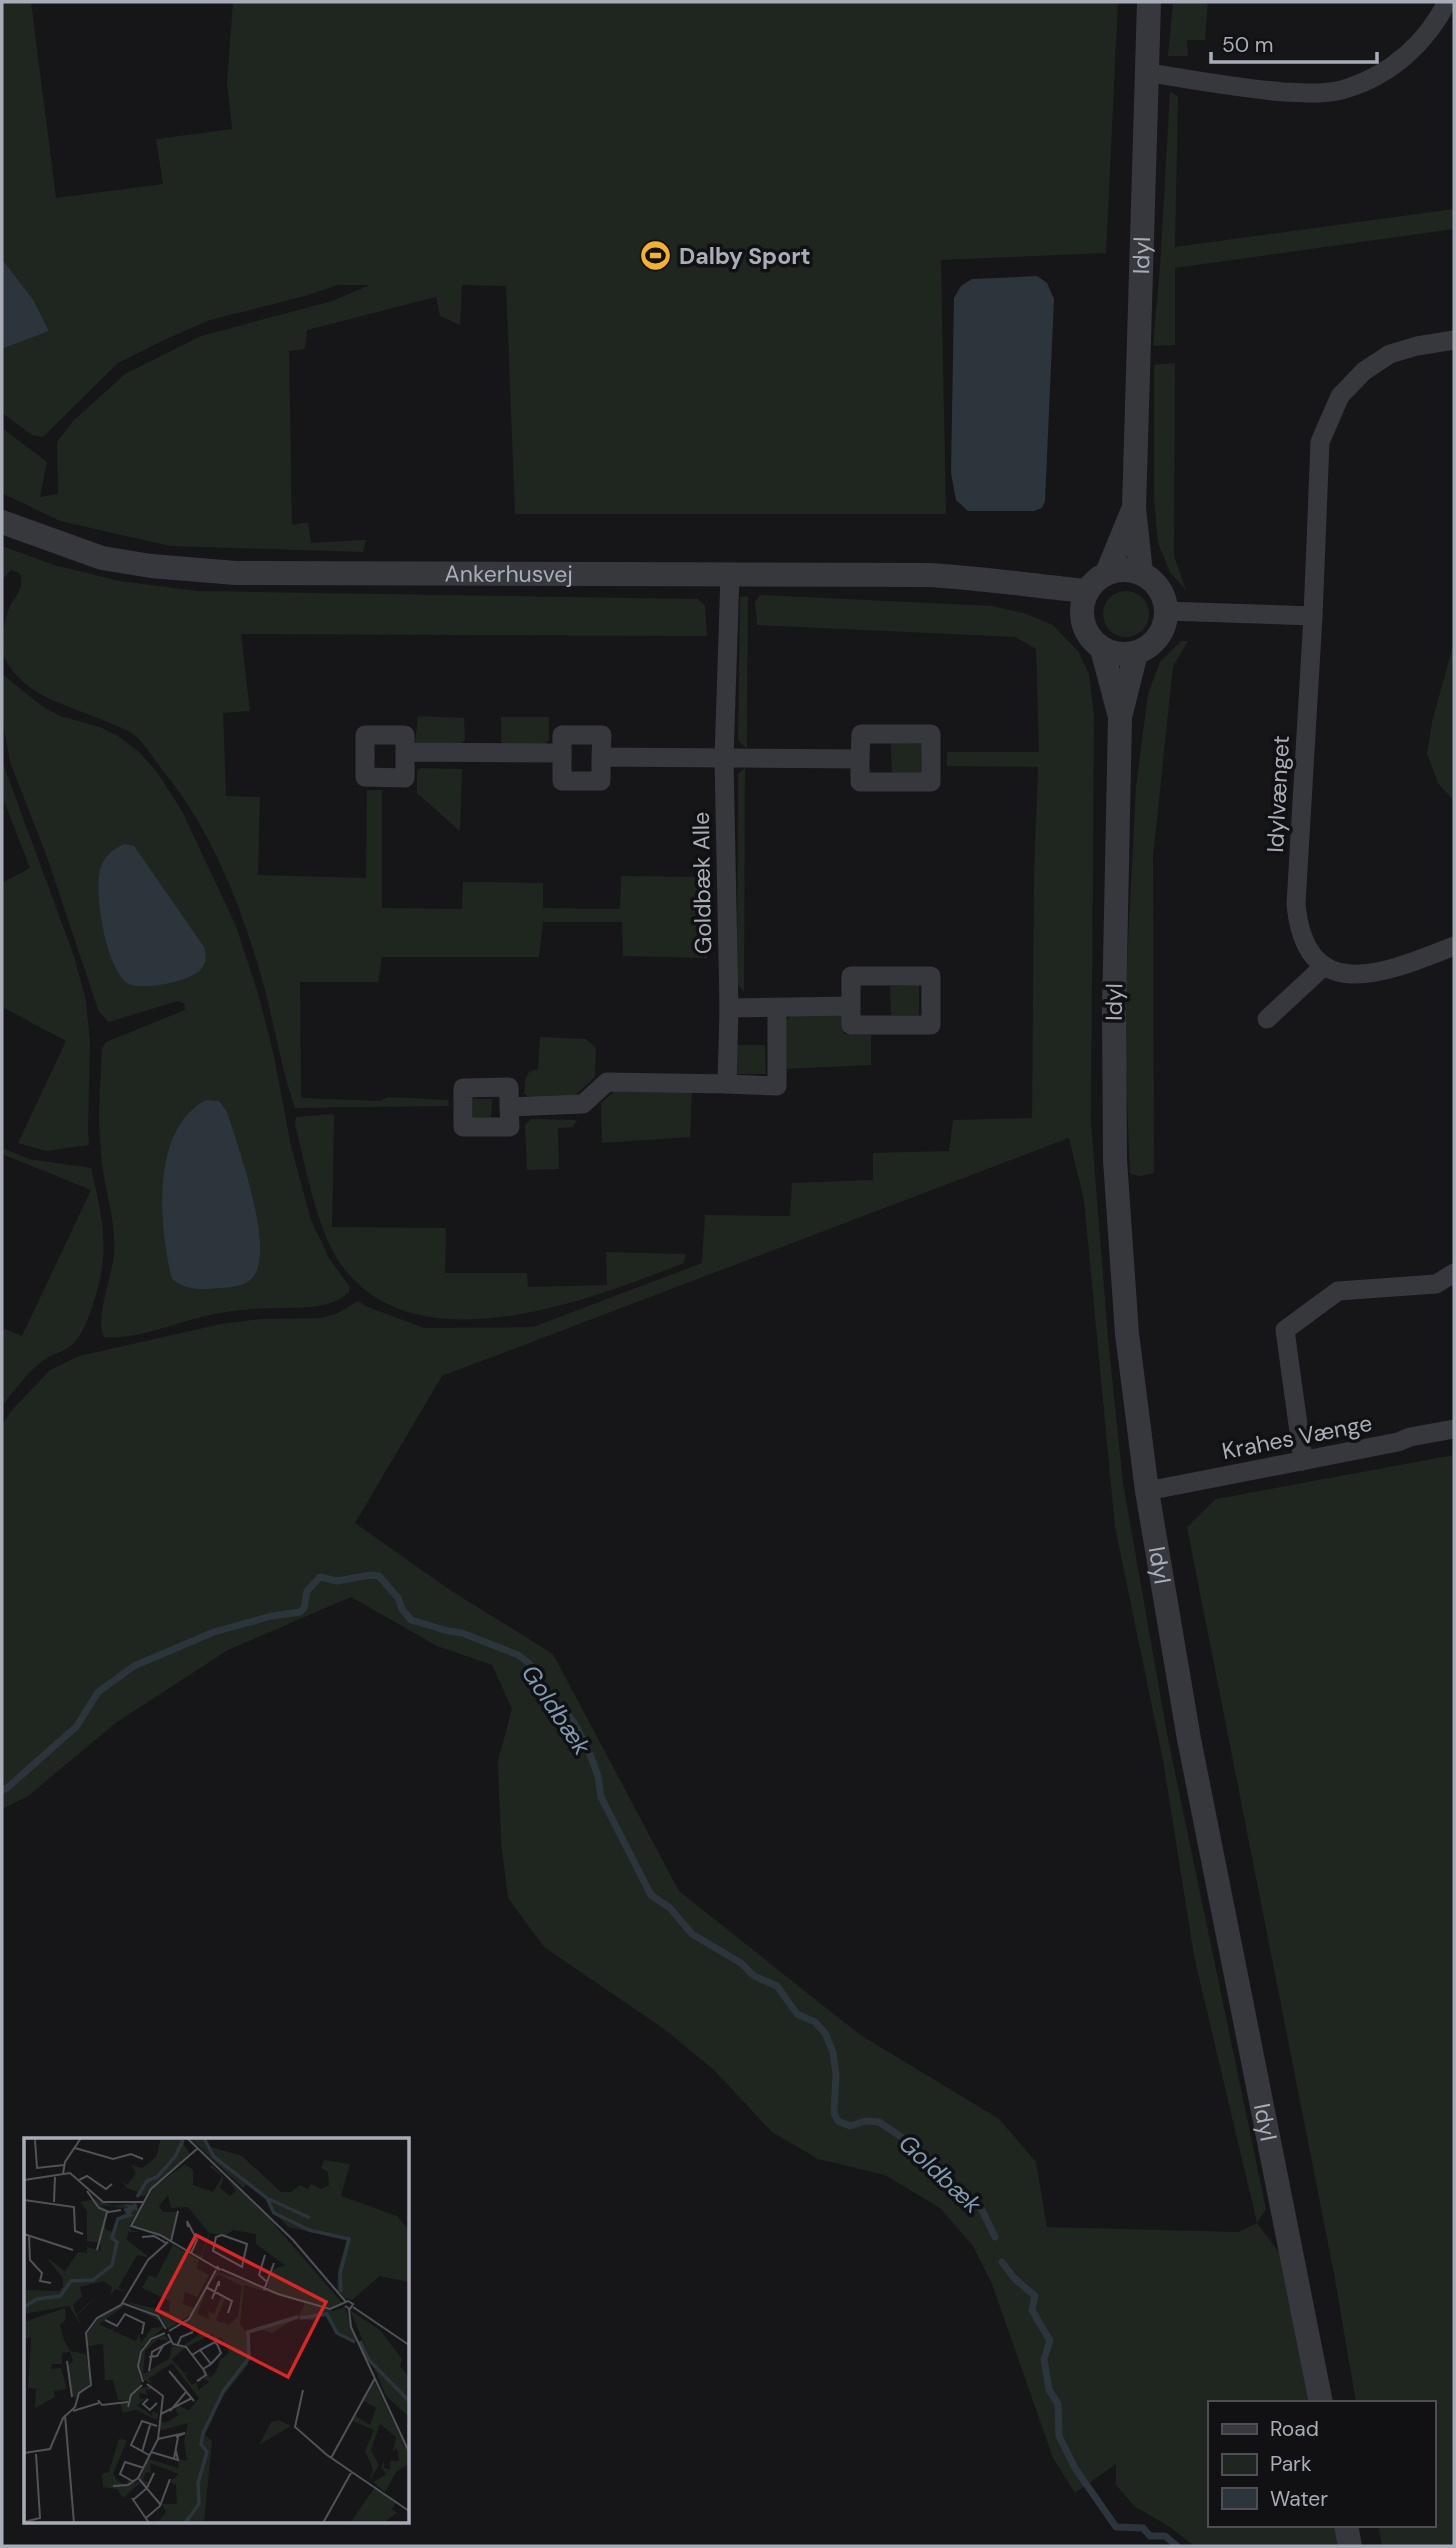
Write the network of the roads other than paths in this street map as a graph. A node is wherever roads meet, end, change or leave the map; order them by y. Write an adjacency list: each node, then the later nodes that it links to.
1 (1149, 2): 3 (street, Idyl)
2 (1447, 2): 3 (street)
3 (1145, 72): 5 (street, Idyl)
4 (1454, 340): 14 (street, Idylvænget)
5 (1133, 508): 7 (street, Idyl); 8 (street, Idyl)
6 (2, 522): 9 (street, Ankerhusvej)
7 (1107, 573): 8 (street); 11 (street)
8 (1140, 573): 12 (street)
9 (730, 574): 10 (street, Ankerhusvej); 21 (street, Goldbæk Alle)
10 (1023, 585): 11 (street, Ankerhusvej); 13 (street, Ankerhusvej)
11 (1087, 590): 13 (street)
12 (1166, 611): 14 (street); 16 (street)
13 (1081, 615): 15 (street)
14 (1313, 616): 24 (street, Idylvænget)
15 (1102, 649): 16 (street); 17 (street, Idyl)
16 (1136, 653): 17 (street, Idyl)
17 (1121, 717): 34 (street, Idyl)
18 (405, 752): 19 (street)
19 (562, 753): 20 (street); 20 (street)
20 (601, 757): 21 (street)
21 (724, 758): 22 (street); 27 (street, Goldbæk Alle)
22 (860, 759)
23 (1454, 946): 24 (street)
24 (1324, 966): 28 (street)
25 (851, 1006): 25 (street); 26 (street)
26 (777, 1007): 27 (street); 29 (street)
27 (729, 1008): 29 (street, Goldbæk Alle)
28 (1267, 1019)
29 (727, 1084): 30 (street)
30 (509, 1107)
31 (1454, 1273): 33 (street)
32 (1454, 1429): 33 (street, Krahes Vænge)
33 (1303, 1461): 34 (street, Krahes Vænge)
34 (1147, 1491): 35 (street, Idyl)
35 (1321, 2401)
36 (1346, 2527): 37 (street)
37 (1350, 2546)

